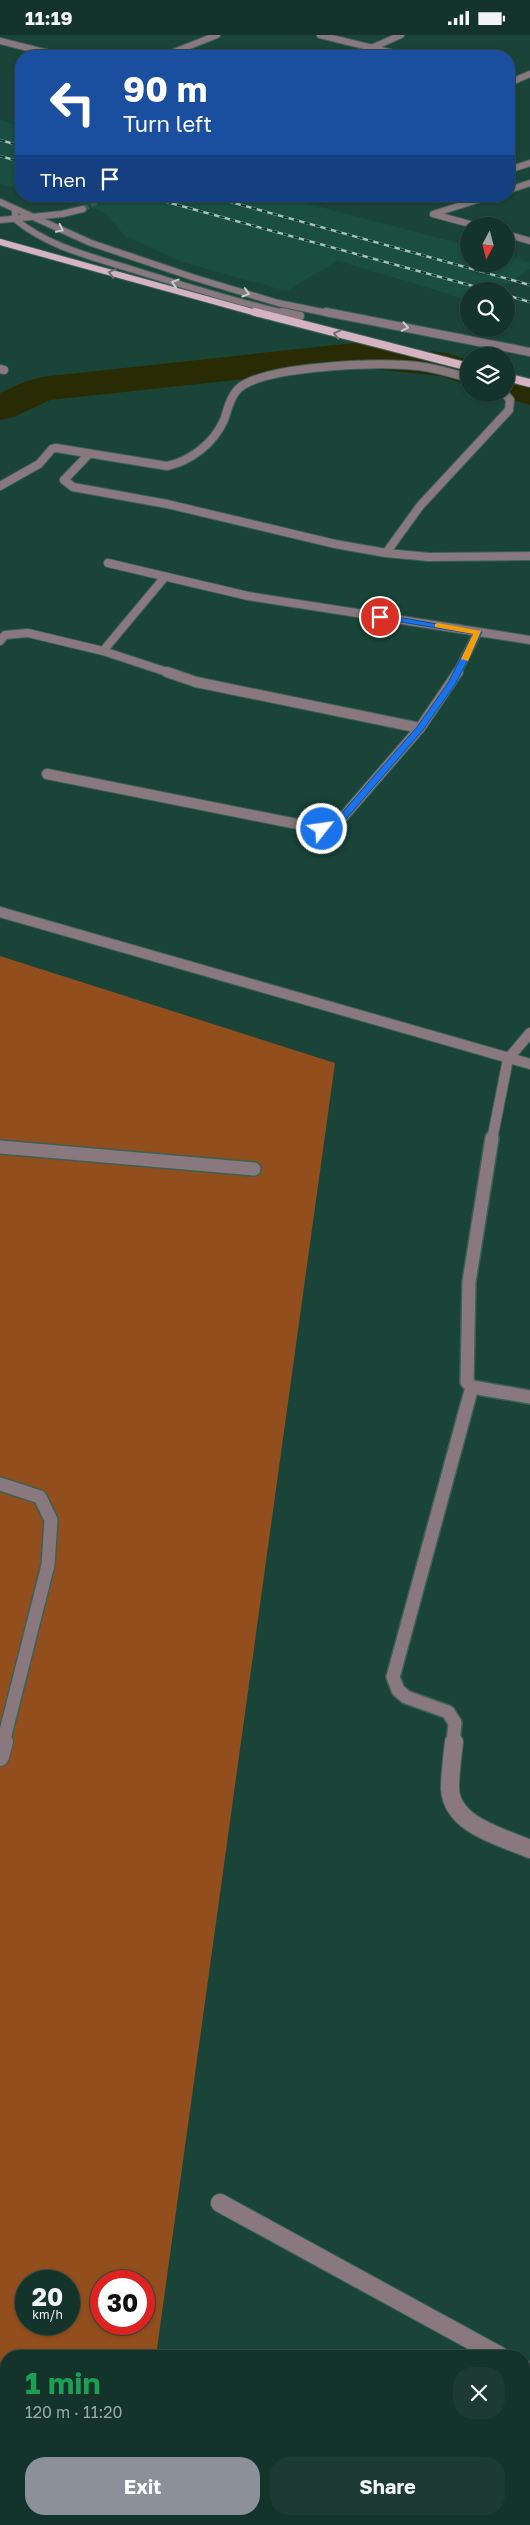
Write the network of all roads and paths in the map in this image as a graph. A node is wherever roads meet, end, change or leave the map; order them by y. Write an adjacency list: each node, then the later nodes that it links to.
1 (16, 35): 5 (street)
2 (217, 35): 8 (street)
3 (320, 35): 6 (street)
4 (401, 35): 6 (street)
5 (0, 41): 7 (street)
6 (372, 48): 9 (street); 10 (street)
7 (36, 50)
8 (179, 50)
9 (367, 50)
10 (380, 50)
11 (530, 74): 12 (street)
12 (515, 80)
13 (530, 163): 14 (street)
14 (515, 168)
15 (530, 183): 16 (street)
16 (515, 187)
17 (0, 202): 20 (street)
18 (471, 202): 24 (street)
19 (83, 209): 21 (street)
20 (15, 210): 21 (street); 22 (street)
21 (37, 217): 22 (street); 29 (street, one-way to 29)
22 (15, 219): 23 (street); 28 (street, one-way to 22)
23 (0, 220)
24 (460, 221)
25 (515, 237): 26 (street)
26 (530, 241)
27 (0, 242): 30 (main road, one-way to 27)
28 (461, 347)
29 (530, 353)
30 (460, 365)
31 (460, 376): 35 (street)
32 (515, 379): 33 (main road)
33 (530, 383)
34 (510, 402): 37 (street)
35 (89, 453): 36 (street); 37 (street)
36 (0, 486)
37 (386, 553): 38 (street)
38 (530, 556)
39 (108, 563): 40 (street)
40 (164, 579): 41 (street); 44 (street)
41 (478, 632): 43 (street); 45 (street)
42 (2, 637): 44 (street)
43 (530, 640)
44 (103, 651): 45 (street)
45 (420, 729): 46 (street)
46 (47, 774)
47 (0, 912): 49 (street)
48 (530, 1033): 49 (street)
49 (508, 1059): 50 (street); 53 (street)
50 (530, 1064)
51 (0, 1147): 52 (street)
52 (254, 1169)
53 (472, 1387): 54 (street); 57 (street)
54 (530, 1397)
55 (0, 1484): 56 (street)
56 (0, 1757)
57 (530, 1849)
58 (220, 2203): 59 (street)
59 (489, 2350)

